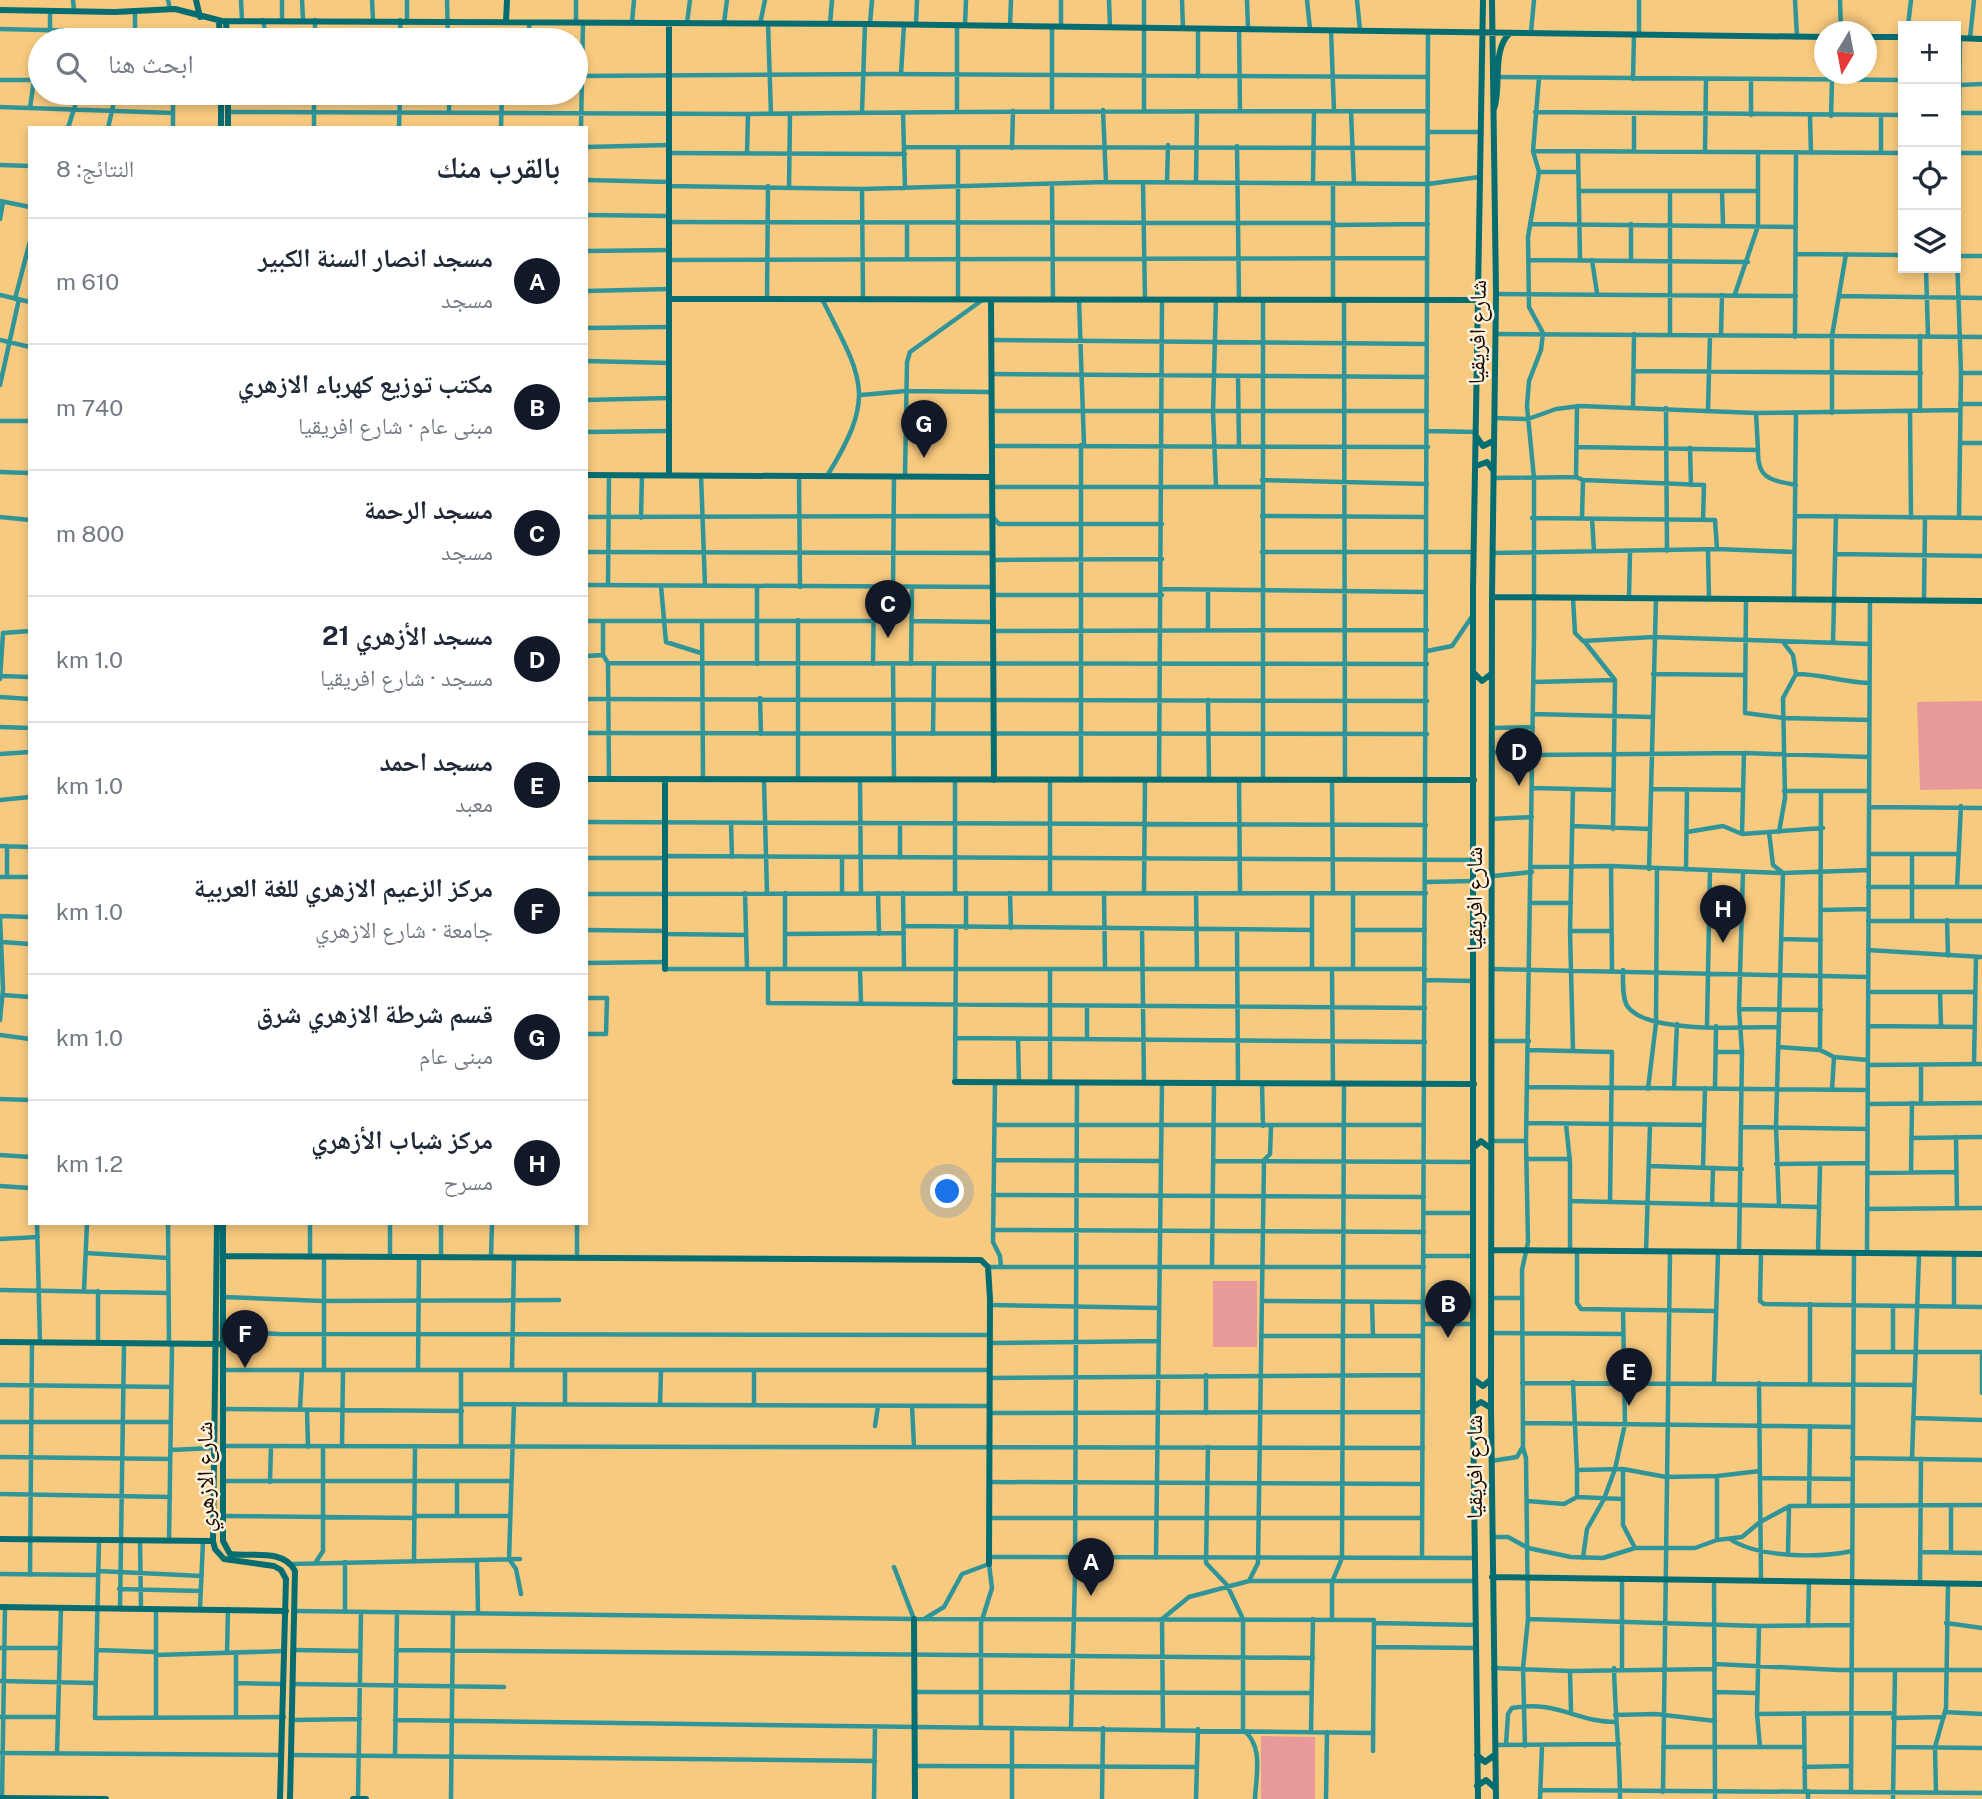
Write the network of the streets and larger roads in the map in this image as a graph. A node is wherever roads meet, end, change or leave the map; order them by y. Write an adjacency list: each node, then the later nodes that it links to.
1 (73, 0): 39 (street)
2 (168, 0): 36 (street)
3 (196, 0): 41 (street)
4 (242, 0): 46 (street)
5 (282, 0): 42 (street)
6 (302, 0): 43 (street)
7 (372, 0): 48 (street)
8 (407, 0): 49 (street)
9 (447, 0): 51 (street)
10 (507, 0): 54 (street)
11 (576, 0): 56 (street)
12 (634, 0): 57 (street)
13 (690, 0): 59 (street)
14 (727, 0): 60 (street)
15 (765, 0): 61 (street)
16 (832, 0): 62 (street)
17 (872, 0): 63 (street)
18 (918, 0): 65 (street)
19 (966, 0): 66 (street)
20 (1011, 0): 67 (street)
21 (1061, 0): 69 (street)
22 (1109, 0): 70 (street)
23 (1144, 0): 82 (street)
24 (1182, 0): 84 (street)
25 (1247, 0): 87 (street)
26 (1307, 0): 88 (street)
27 (1357, 0): 91 (street)
28 (1483, 0): 94 (street, شارع افريقيا)
29 (1492, 0): 95 (street, شارع افريقيا)
30 (1534, 0): 93 (street)
31 (1639, 0): 97 (street)
32 (1795, 0): 98 (street)
33 (1840, 0): 52 (street)
34 (1911, 0): 53 (street)
35 (1974, 0): 103 (street)
36 (170, 9): 40 (street); 41 (street)
37 (0, 10): 38 (street)
38 (50, 11): 39 (street); 71 (street)
39 (74, 12): 40 (street)
40 (135, 12): 72 (street)
41 (200, 18): 50 (street)
42 (282, 19): 43 (street); 47 (street)
43 (303, 19): 44 (street)
44 (315, 19): 45 (street); 76 (street)
45 (339, 19): 48 (street); 77 (street)
46 (242, 20): 47 (street); 50 (street)
47 (263, 20): 75 (street)
48 (373, 20): 49 (street)
49 (404, 20): 51 (street); 78 (street)
50 (223, 21): 73 (street); 74 (street)
51 (447, 21): 54 (street); 79 (street)
52 (1841, 21)
53 (1909, 21)
54 (506, 22): 55 (street)
55 (529, 22): 56 (street); 80 (street)
56 (579, 22): 57 (street); 81 (street)
57 (632, 23): 58 (street)
58 (669, 23): 59 (street); 110 (street)
59 (687, 23): 60 (street)
60 (724, 23): 61 (street)
61 (764, 24): 62 (street); 105 (street)
62 (830, 24): 63 (street)
63 (867, 24): 64 (street); 107 (street)
64 (904, 24): 65 (street); 106 (street)
65 (916, 24): 66 (street)
66 (961, 25): 67 (street); 111 (street)
67 (1010, 26): 68 (street)
68 (1052, 27): 69 (street); 108 (street)
69 (1061, 27): 70 (street)
70 (1110, 27): 82 (street)
71 (50, 28)
72 (135, 28)
73 (222, 28)
74 (224, 28)
75 (264, 28)
76 (315, 28)
77 (338, 28)
78 (403, 28)
79 (447, 28)
80 (529, 28)
81 (579, 28)
82 (1146, 28): 84 (street); 112 (street)
83 (0, 29): 89 (street)
84 (1183, 29): 85 (street)
85 (1198, 29): 86 (street); 115 (street)
86 (1239, 29): 87 (street); 113 (street)
87 (1248, 29): 88 (street)
88 (1310, 29): 90 (street)
89 (28, 30)
90 (1331, 30): 91 (street); 114 (street)
91 (1360, 30): 92 (street)
92 (1428, 31): 94 (street); 116 (street)
93 (1531, 32): 96 (street); 97 (street)
94 (1482, 33): 95 (street); 190 (street, شارع افريقيا)
95 (1492, 33): 96 (street); 173 (street, شارع افريقيا)
96 (1510, 33): 117 (street)
97 (1637, 34): 98 (street); 119 (street)
98 (1797, 37): 99 (street)
99 (1814, 37)
100 (1877, 37): 101 (street)
101 (1898, 37)
102 (1961, 38): 103 (street)
103 (1970, 38): 104 (street)
104 (1982, 39)
105 (771, 74): 107 (street); 110 (street); 171 (street)
106 (901, 74): 107 (street); 111 (street)
107 (863, 75): 165 (street)
108 (1052, 75): 111 (street); 112 (street); 147 (street)
109 (588, 76): 110 (street)
110 (669, 76): 164 (street)
111 (957, 76): 152 (street)
112 (1145, 76): 115 (street); 153 (street)
113 (1240, 76): 114 (street); 115 (street); 154 (street)
114 (1333, 76): 116 (street); 156 (street)
115 (1198, 77)
116 (1428, 77): 158 (street)
117 (1499, 77): 118 (street); 173 (street)
118 (1539, 78): 119 (street); 161 (street)
119 (1633, 79): 122 (street)
120 (0, 80): 121 (street)
121 (28, 80)
122 (1706, 80): 123 (street); 174 (street)
123 (1751, 80): 124 (street); 175 (street)
124 (1814, 80)
125 (1877, 80): 126 (street)
126 (1898, 80)
127 (1961, 82): 129 (street)
128 (1832, 84): 179 (street)
129 (1982, 84)
130 (31, 105): 142 (street)
131 (75, 105): 143 (street)
132 (114, 105): 149 (street)
133 (173, 105): 162 (street)
134 (221, 105): 183 (street)
135 (228, 105): 150 (street)
136 (314, 105): 144 (street)
137 (399, 105): 145 (street)
138 (449, 105): 151 (street)
139 (501, 105): 159 (street)
140 (581, 105): 163 (street)
141 (0, 107): 142 (street)
142 (30, 108): 143 (street)
143 (74, 109): 149 (street); 180 (street)
144 (314, 110): 145 (street); 150 (street); 185 (street)
145 (399, 110): 151 (street); 186 (street)
146 (1013, 110): 147 (street); 152 (street); 199 (street)
147 (1052, 110): 148 (street)
148 (1103, 110): 153 (street); 202 (street)
149 (113, 111): 162 (street); 181 (street)
150 (228, 111): 184 (street)
151 (449, 111): 159 (street)
152 (957, 111): 166 (street)
153 (1144, 111): 160 (street)
154 (1240, 111): 155 (street); 160 (street)
155 (1314, 111): 156 (street); 194 (street)
156 (1334, 111): 157 (street)
157 (1351, 111): 158 (street); 198 (street)
158 (1428, 111): 189 (street)
159 (501, 112): 163 (street); 187 (street)
160 (1197, 112): 192 (street)
161 (1535, 112): 167 (street); 203 (street)
162 (173, 113): 182 (street)
163 (581, 113): 164 (street); 188 (street)
164 (669, 113): 170 (street); 201 (street)
165 (862, 113): 166 (street); 172 (street)
166 (903, 113): 196 (street)
167 (1634, 113): 174 (street); 207 (street)
168 (1961, 113): 169 (street)
169 (1982, 113)
170 (748, 114): 171 (street); 204 (street)
171 (772, 114): 172 (street)
172 (790, 114): 205 (street)
173 (1493, 114): 295 (street, شارع افريقيا)
174 (1706, 114): 175 (street); 208 (street)
175 (1751, 115): 178 (street)
176 (1881, 115): 177 (street); 179 (street); 209 (street)
177 (1898, 115)
178 (1810, 116): 179 (street); 212 (street)
179 (1831, 116)
180 (69, 126)
181 (109, 126)
182 (173, 126)
183 (221, 126)
184 (228, 126)
185 (314, 126)
186 (399, 126)
187 (500, 126)
188 (581, 126)
189 (1429, 132): 190 (street); 200 (street)
190 (1480, 132): 221 (street, شارع افريقيا)
191 (1168, 145): 192 (street); 202 (street); 225 (street)
192 (1197, 145): 193 (street); 226 (street)
193 (1237, 146): 194 (street); 227 (street)
194 (1314, 146): 198 (street); 228 (street)
195 (588, 147): 201 (street)
196 (904, 147): 197 (street); 216 (street)
197 (958, 147): 199 (street); 235 (street)
198 (1353, 147): 200 (street); 232 (street)
199 (1012, 148): 202 (street)
200 (1428, 148): 233 (street)
201 (669, 149): 204 (street); 229 (street)
202 (1105, 149): 223 (street)
203 (1533, 151): 206 (street); 219 (street)
204 (747, 152): 205 (street)
205 (790, 152): 216 (street); 236 (street)
206 (1578, 152): 207 (street); 220 (street)
207 (1634, 152): 208 (street)
208 (1705, 152): 210 (street)
209 (1881, 152): 212 (street); 213 (street)
210 (1758, 153): 211 (street); 242 (street)
211 (1796, 153): 212 (street); 263 (street)
212 (1811, 153)
213 (1898, 153)
214 (1961, 153): 215 (street)
215 (1982, 153)
216 (905, 154): 237 (street)
217 (0, 165): 218 (street)
218 (28, 166)
219 (1539, 172): 220 (street); 257 (street)
220 (1578, 172): 240 (street)
221 (1479, 177): 233 (street); 322 (street, شارع افريقيا)
222 (588, 180): 229 (street)
223 (1106, 182): 224 (street); 230 (street)
224 (1143, 182): 225 (street); 250 (street)
225 (1167, 182): 226 (street)
226 (1196, 182): 227 (street)
227 (1237, 182): 228 (street); 254 (street)
228 (1313, 183): 231 (street)
229 (669, 184): 234 (street); 247 (street)
230 (1052, 184): 235 (street); 249 (street)
231 (1333, 184): 232 (street); 255 (street)
232 (1354, 184): 233 (street)
233 (1428, 184): 256 (street)
234 (768, 186): 236 (street); 251 (street)
235 (958, 186): 237 (street); 248 (street)
236 (789, 188): 238 (street)
237 (905, 188): 238 (street)
238 (862, 189): 252 (street)
239 (1670, 190): 240 (street); 241 (street); 260 (street)
240 (1579, 191): 258 (street)
241 (1723, 191): 242 (street); 261 (street)
242 (1758, 191): 262 (street)
243 (1, 202): 244 (street); 246 (street)
244 (28, 207)
245 (588, 215): 247 (street)
246 (0, 219)
247 (669, 219): 251 (street); 265 (street)
248 (958, 222): 249 (street); 253 (street); 273 (street)
249 (1053, 222): 250 (street); 279 (street)
250 (1143, 222): 254 (street); 274 (street)
251 (768, 223): 252 (street); 275 (street)
252 (864, 223): 253 (street); 276 (street)
253 (907, 223): 272 (street)
254 (1238, 223): 255 (street); 280 (street)
255 (1334, 224): 256 (street); 277 (street)
256 (1428, 224): 278 (street)
257 (1530, 224): 258 (street); 282 (street)
258 (1580, 224): 259 (street); 283 (street)
259 (1631, 224): 260 (street); 285 (street)
260 (1671, 225): 261 (street); 286 (street)
261 (1723, 225): 262 (street)
262 (1758, 226): 263 (street); 287 (street)
263 (1796, 227): 267 (street)
264 (28, 250): 304 (street)
265 (669, 250): 266 (street); 281 (street)
266 (588, 251)
267 (1796, 254): 268 (street); 299 (street)
268 (1846, 254): 269 (street); 300 (street)
269 (1898, 255)
270 (1961, 256): 271 (street)
271 (1982, 256)
272 (907, 257): 273 (street); 276 (street)
273 (958, 257): 279 (street); 309 (street)
274 (1144, 257): 279 (street); 280 (street); 314 (street)
275 (768, 258): 276 (street); 281 (street); 306 (street)
276 (864, 258): 308 (street)
277 (1333, 258): 278 (street); 280 (street); 319 (street)
278 (1427, 258): 321 (street)
279 (1054, 259): 312 (street)
280 (1238, 259): 317 (street)
281 (669, 260): 290 (street)
282 (1528, 260): 283 (street); 292 (street)
283 (1580, 260): 284 (street)
284 (1592, 260): 285 (street); 293 (street)
285 (1631, 260): 286 (street)
286 (1671, 261): 287 (street); 294 (street)
287 (1748, 262): 296 (street)
288 (1926, 273): 301 (street)
289 (1956, 273): 302 (street)
290 (669, 289): 291 (street); 305 (street)
291 (588, 291)
292 (1530, 293): 293 (street); 295 (street); 326 (street)
293 (1597, 293): 294 (street)
294 (1670, 293): 298 (street); 327 (street)
295 (1496, 294): 328 (street, شارع افريقيا)
296 (1734, 294): 298 (street); 299 (street)
297 (0, 295): 304 (street)
298 (1722, 295): 331 (street)
299 (1796, 296): 333 (street)
300 (1839, 296): 301 (street); 332 (street)
301 (1927, 298): 302 (street); 335 (street)
302 (1957, 298): 303 (street); 336 (street)
303 (1982, 298)
304 (17, 299): 323 (street); 342 (street)
305 (669, 299): 306 (street); 324 (street)
306 (767, 299): 307 (street)
307 (822, 299): 308 (street); 367 (street)
308 (863, 300): 309 (street)
309 (958, 300): 310 (street)
310 (982, 300): 311 (street); 365 (street)
311 (991, 300): 312 (street); 339 (street)
312 (1053, 300): 313 (street)
313 (1079, 300): 314 (street); 340 (street)
314 (1145, 300): 315 (street)
315 (1162, 300): 316 (street); 341 (street)
316 (1216, 300): 317 (street); 343 (street)
317 (1239, 300): 318 (street)
318 (1263, 300): 319 (street); 344 (street)
319 (1334, 300): 320 (street)
320 (1344, 300): 321 (street); 345 (street)
321 (1427, 300): 322 (street); 346 (street)
322 (1478, 300): 396 (street, شارع افريقيا)
323 (28, 302)
324 (669, 327): 325 (street); 349 (street)
325 (588, 328)
326 (1543, 333): 328 (street); 329 (street); 390 (street)
327 (1670, 333): 329 (street); 330 (street)
328 (1494, 334): 389 (street, شارع افريقيا)
329 (1633, 334): 350 (street)
330 (1710, 335): 331 (street); 351 (street)
331 (1721, 335): 333 (street)
332 (1832, 336): 333 (street); 334 (street); 352 (street)
333 (1795, 337)
334 (1920, 337): 335 (street); 353 (street)
335 (1928, 337): 336 (street)
336 (1959, 337): 337 (street); 354 (street)
337 (1982, 337)
338 (0, 340): 342 (street)
339 (991, 340): 340 (street); 356 (street)
340 (1080, 340): 341 (street); 357 (street)
341 (1162, 341): 343 (street); 358 (street)
342 (9, 342): 347 (street); 364 (street)
343 (1216, 342): 344 (street); 359 (street)
344 (1264, 343): 345 (street); 361 (street)
345 (1344, 344): 346 (street); 362 (street)
346 (1427, 344): 363 (street)
347 (28, 347)
348 (588, 361): 349 (street)
349 (669, 363): 368 (street)
350 (1634, 371): 351 (street); 372 (street)
351 (1710, 373): 352 (street); 375 (street)
352 (1831, 373): 353 (street); 388 (street)
353 (1921, 373): 380 (street)
354 (1961, 373): 355 (street); 373 (street)
355 (1982, 373)
356 (991, 374): 357 (street); 366 (street)
357 (1080, 376): 358 (street); 381 (street)
358 (1161, 377): 359 (street); 377 (street)
359 (1214, 377): 360 (street); 382 (street)
360 (1238, 377): 361 (street); 383 (street)
361 (1264, 377): 362 (street); 384 (street)
362 (1344, 377): 363 (street); 385 (street)
363 (1426, 377): 378 (street)
364 (0, 385)
365 (906, 391): 366 (street); 367 (street); 424 (street)
366 (991, 392): 376 (street)
367 (861, 395): 422 (street)
368 (669, 398): 369 (street); 393 (street)
369 (588, 400)
370 (1982, 404): 373 (street)
371 (1577, 406): 372 (street); 390 (street); 408 (street)
372 (1633, 407): 374 (street)
373 (1960, 407): 380 (street); 398 (street)
374 (1666, 408): 375 (street); 410 (street)
375 (1709, 409): 386 (street)
376 (991, 411): 381 (street); 401 (street)
377 (1161, 411): 381 (street); 382 (street); 402 (street)
378 (1427, 411): 385 (street); 395 (street)
379 (1910, 411): 380 (street); 388 (street); 449 (street)
380 (1920, 411)
381 (1082, 412): 400 (street)
382 (1213, 412): 383 (street); 406 (street)
383 (1240, 412): 384 (street); 403 (street)
384 (1263, 412): 385 (street); 404 (street)
385 (1344, 412): 405 (street)
386 (1756, 412): 387 (street); 411 (street)
387 (1796, 412): 388 (street); 435 (street)
388 (1832, 413)
389 (1494, 418): 390 (street); 397 (street, شارع افريقيا)
390 (1528, 419): 427 (street)
391 (0, 421): 392 (street)
392 (28, 421)
393 (669, 431): 394 (street); 418 (street)
394 (588, 432)
395 (1428, 432): 396 (street); 407 (street)
396 (1476, 434): 397 (street); 412 (street, شارع افريقيا)
397 (1494, 436): 420 (street, شارع افريقيا)
398 (1960, 443): 399 (street); 450 (street)
399 (1982, 443)
400 (1083, 445): 401 (street); 402 (street); 436 (street)
401 (992, 446): 425 (street)
402 (1162, 446): 406 (street); 433 (street)
403 (1239, 446): 404 (street); 406 (street)
404 (1263, 446): 405 (street); 430 (street)
405 (1344, 446): 407 (street); 429 (street)
406 (1215, 447): 437 (street)
407 (1428, 447): 431 (street)
408 (1577, 447): 410 (street); 426 (street)
409 (1689, 448): 410 (street); 411 (street); 434 (street)
410 (1665, 449): 432 (street)
411 (1758, 450): 435 (street)
412 (1475, 470): 420 (street); 472 (street, شارع افريقيا)
413 (0, 472): 414 (street)
414 (28, 473)
415 (588, 475): 416 (street)
416 (609, 475): 417 (street); 445 (street)
417 (642, 475): 418 (street); 451 (street)
418 (669, 475): 419 (street)
419 (701, 475): 421 (street); 452 (street)
420 (1493, 475): 427 (street); 479 (street, شارع افريقيا)
421 (799, 476): 422 (street); 457 (street)
422 (827, 476): 423 (street)
423 (894, 476): 424 (street); 446 (street)
424 (905, 476): 425 (street)
425 (992, 477): 438 (street)
426 (1576, 477): 427 (street); 428 (street)
427 (1534, 478): 453 (street)
428 (1583, 480): 432 (street); 454 (street)
429 (1344, 482): 430 (street); 431 (street); 447 (street)
430 (1262, 484): 437 (street); 440 (street)
431 (1427, 484): 448 (street)
432 (1668, 484): 434 (street); 459 (street)
433 (1161, 485): 436 (street); 437 (street); 463 (street)
434 (1691, 485): 461 (street)
435 (1796, 485): 441 (street)
436 (1081, 486): 438 (street); 462 (street)
437 (1216, 486)
438 (992, 487): 439 (street)
439 (992, 516): 446 (street); 462 (street); 483 (street)
440 (1262, 516): 447 (street); 471 (street)
441 (1795, 516): 442 (street); 474 (street)
442 (1836, 516): 449 (street); 481 (street)
443 (0, 517): 460 (street)
444 (588, 517): 445 (street)
445 (609, 517): 451 (street); 469 (street)
446 (894, 517): 457 (street); 476 (street)
447 (1344, 517): 448 (street); 477 (street)
448 (1426, 517): 478 (street)
449 (1911, 517): 455 (street)
450 (1959, 517): 455 (street); 456 (street)
451 (641, 518): 452 (street)
452 (703, 518): 457 (street); 475 (street)
453 (1532, 518): 454 (street); 480 (street)
454 (1582, 518): 458 (street)
455 (1925, 518): 482 (street)
456 (1982, 518)
457 (798, 519): 470 (street)
458 (1592, 519): 459 (street); 465 (street)
459 (1667, 519): 461 (street); 466 (street)
460 (28, 520)
461 (1703, 520): 464 (street)
462 (1080, 524): 463 (street); 486 (street)
463 (1162, 524): 485 (street)
464 (1717, 549): 467 (street); 474 (street)
465 (1594, 551): 473 (street); 480 (street)
466 (1667, 551): 467 (street); 473 (street)
467 (1708, 551): 508 (street)
468 (588, 552): 469 (street)
469 (608, 552): 475 (street); 488 (street)
470 (798, 552): 475 (street); 476 (street); 492 (street)
471 (1262, 552): 477 (street); 497 (street)
472 (1474, 552): 478 (street); 515 (street, شارع افريقيا)
473 (1630, 552): 506 (street)
474 (1794, 552): 509 (street)
475 (704, 553): 490 (street)
476 (893, 553): 483 (street); 494 (street)
477 (1345, 553): 478 (street); 500 (street)
478 (1427, 553): 501 (street)
479 (1492, 553): 480 (street); 503 (street, شارع افريقيا)
480 (1534, 554): 504 (street)
481 (1835, 554): 482 (street); 511 (street)
482 (1925, 555): 484 (street); 512 (street)
483 (992, 556): 486 (street); 498 (street)
484 (1982, 556)
485 (1162, 559): 486 (street); 499 (street)
486 (1081, 560): 502 (street)
487 (588, 585): 488 (street)
488 (608, 585): 489 (street)
489 (661, 586): 490 (street); 522 (street)
490 (705, 586): 491 (street)
491 (757, 586): 492 (street); 519 (street)
492 (800, 587): 493 (street)
493 (874, 587): 494 (street); 520 (street)
494 (893, 587): 495 (street)
495 (912, 587): 498 (street); 521 (street)
496 (1208, 590): 497 (street); 499 (street); 528 (street)
497 (1262, 590): 500 (street); 529 (street)
498 (993, 591): 502 (street); 524 (street)
499 (1162, 592): 502 (street); 526 (street)
500 (1345, 592): 501 (street); 527 (street)
501 (1426, 592): 530 (street)
502 (1080, 595): 525 (street)
503 (1492, 597): 504 (street); 558 (street, شارع افريقيا)
504 (1534, 597): 505 (street); 566 (street)
505 (1573, 598): 506 (street); 536 (street)
506 (1629, 598): 507 (street)
507 (1656, 598): 508 (street); 534 (street)
508 (1709, 598): 510 (street)
509 (1794, 598): 510 (street); 511 (street)
510 (1746, 599): 535 (street)
511 (1834, 599): 513 (street); 538 (street)
512 (1924, 599): 513 (street); 514 (street)
513 (1870, 600): 539 (street)
514 (1982, 601)
515 (1474, 615): 540 (street); 559 (street, شارع افريقيا)
516 (799, 620): 519 (street); 520 (street); 547 (street)
517 (588, 621): 518 (street)
518 (603, 621): 522 (street); 542 (street)
519 (758, 621): 523 (street); 546 (street)
520 (873, 621): 548 (street)
521 (912, 621): 524 (street); 550 (street)
522 (663, 622): 523 (street); 541 (street)
523 (702, 622): 541 (street)
524 (993, 622): 532 (street)
525 (1081, 628): 526 (street); 532 (street); 553 (street)
526 (1163, 629): 528 (street); 554 (street)
527 (1345, 629): 529 (street); 530 (street); 556 (street)
528 (1209, 630): 529 (street)
529 (1262, 630): 555 (street)
530 (1427, 630): 540 (street)
531 (28, 631): 533 (street)
532 (993, 631): 552 (street)
533 (1, 633): 563 (street)
534 (1653, 637): 535 (street); 536 (street); 560 (street)
535 (1746, 640): 537 (street); 562 (street)
536 (1583, 641): 565 (street)
537 (1783, 642): 538 (street); 561 (street)
538 (1833, 643): 539 (street)
539 (1870, 644): 567 (street)
540 (1427, 651): 557 (street)
541 (702, 653): 545 (street)
542 (603, 655): 543 (street); 544 (street)
543 (588, 656)
544 (608, 663): 545 (street); 575 (street)
545 (702, 663): 546 (street); 571 (street)
546 (757, 664): 547 (street)
547 (799, 664): 548 (street); 569 (street)
548 (873, 664): 549 (street)
549 (893, 664): 550 (street); 573 (street)
550 (911, 664): 551 (street)
551 (934, 664): 552 (street); 576 (street)
552 (993, 664): 553 (street); 577 (street)
553 (1081, 664): 554 (street); 578 (street)
554 (1161, 664): 555 (street); 582 (street)
555 (1262, 664): 556 (street); 580 (street)
556 (1345, 664): 557 (street); 581 (street)
557 (1427, 664): 583 (street)
558 (1492, 671): 559 (street); 585 (street, شارع افريقيا)
559 (1474, 672): 584 (street, شارع افريقيا)
560 (1653, 674): 562 (street); 588 (street)
561 (1797, 674): 567 (street); 589 (street)
562 (1744, 675): 589 (street)
563 (0, 677): 564 (street)
564 (28, 677)
565 (1615, 680): 566 (street); 587 (street)
566 (1534, 682): 586 (street)
567 (1868, 683): 590 (street)
568 (0, 697): 570 (street)
569 (798, 697): 572 (street); 573 (street); 598 (street)
570 (28, 698)
571 (702, 698): 572 (street); 575 (street); 597 (street)
572 (760, 698): 600 (street)
573 (893, 698): 576 (street); 601 (street)
574 (588, 699): 575 (street)
575 (608, 699): 596 (street)
576 (933, 699): 577 (street); 602 (street)
577 (993, 699): 578 (street); 608 (street)
578 (1081, 700): 582 (street); 603 (street)
579 (1208, 700): 580 (street); 582 (street); 607 (street)
580 (1262, 700): 581 (street); 605 (street)
581 (1345, 700): 583 (street); 599 (street)
582 (1160, 701): 604 (street)
583 (1427, 701): 606 (street)
584 (1474, 703): 585 (street); 638 (street, شارع افريقيا)
585 (1491, 705): 593 (street, شارع افريقيا)
586 (1534, 714): 587 (street); 592 (street)
587 (1615, 716): 588 (street); 611 (street)
588 (1651, 716): 615 (street)
589 (1783, 718): 590 (street); 613 (street)
590 (1869, 720): 617 (street)
591 (0, 727): 594 (street)
592 (1533, 727): 593 (street); 616 (street)
593 (1492, 728): 610 (street, شارع افريقيا)
594 (28, 730)
595 (588, 733): 596 (street)
596 (608, 733): 597 (street); 619 (street)
597 (702, 733): 600 (street); 621 (street)
598 (798, 733): 600 (street); 601 (street); 623 (street)
599 (1345, 733): 605 (street); 606 (street); 636 (street)
600 (761, 734)
601 (893, 734): 602 (street); 625 (street)
602 (933, 734): 608 (street)
603 (1080, 734): 604 (street); 608 (street); 629 (street)
604 (1160, 734): 607 (street); 631 (street)
605 (1262, 734): 607 (street); 634 (street)
606 (1427, 734): 637 (street)
607 (1209, 735): 632 (street)
608 (993, 736): 627 (street)
609 (28, 752): 614 (street)
610 (1493, 752): 616 (street); 654 (street, شارع افريقيا)
611 (1614, 753): 615 (street); 616 (street); 642 (street)
612 (1744, 753): 613 (street); 615 (street); 644 (street)
613 (1782, 753): 617 (street); 645 (street)
614 (0, 754)
615 (1650, 754): 641 (street)
616 (1533, 755): 639 (street)
617 (1869, 757): 647 (street)
618 (588, 779): 619 (street)
619 (609, 779): 620 (street)
620 (665, 779): 621 (street); 656 (street)
621 (703, 779): 622 (street)
622 (764, 779): 623 (street); 658 (street)
623 (798, 780): 624 (street)
624 (860, 780): 625 (street); 659 (street)
625 (894, 780): 626 (street)
626 (955, 780): 627 (street); 661 (street)
627 (994, 780): 628 (street)
628 (1050, 780): 629 (street); 662 (street)
629 (1081, 780): 630 (street)
630 (1144, 780): 631 (street); 663 (street)
631 (1159, 780): 632 (street)
632 (1209, 780): 633 (street)
633 (1239, 780): 634 (street); 664 (street)
634 (1262, 780): 635 (street)
635 (1332, 780): 636 (street); 665 (street)
636 (1345, 780): 637 (street)
637 (1426, 780): 638 (street); 666 (street)
638 (1474, 780): 694 (street, شارع افريقيا)
639 (1532, 788): 640 (street); 653 (street)
640 (1573, 789): 642 (street); 667 (street)
641 (1651, 789): 643 (street); 670 (street)
642 (1614, 790): 669 (street)
643 (1687, 790): 644 (street); 671 (street)
644 (1743, 790): 674 (street)
645 (1784, 791): 646 (street); 673 (street)
646 (1821, 791): 647 (street); 668 (street)
647 (1869, 791): 651 (street)
648 (28, 797): 649 (street)
649 (0, 800)
650 (1961, 806): 651 (street); 652 (street); 680 (street)
651 (1870, 807): 678 (street)
652 (1982, 808)
653 (1532, 817): 654 (street); 697 (street)
654 (1491, 819): 706 (street, شارع افريقيا)
655 (588, 822): 656 (street)
656 (665, 822): 657 (street); 681 (street)
657 (731, 823): 658 (street); 682 (street)
658 (765, 823): 659 (street); 683 (street)
659 (860, 824): 660 (street); 686 (street)
660 (900, 824): 661 (street); 687 (street)
661 (956, 824): 662 (street); 688 (street)
662 (1050, 824): 663 (street); 689 (street)
663 (1144, 825): 664 (street); 690 (street)
664 (1239, 825): 665 (street); 691 (street)
665 (1333, 825): 666 (street); 692 (street)
666 (1426, 825): 693 (street)
667 (1572, 826): 669 (street); 696 (street)
668 (1823, 828): 673 (street); 703 (street)
669 (1613, 829): 670 (street)
670 (1650, 830): 698 (street)
671 (1687, 832): 674 (street); 700 (street)
672 (1769, 832): 673 (street); 674 (street); 705 (street)
673 (1779, 832)
674 (1742, 834)
675 (0, 846): 676 (street)
676 (8, 846): 677 (street); 708 (street)
677 (28, 847)
678 (1869, 854): 679 (street); 702 (street)
679 (1912, 854): 680 (street); 715 (street)
680 (1958, 854): 713 (street)
681 (665, 857): 682 (street); 684 (street); 716 (street)
682 (732, 857): 683 (street)
683 (766, 857): 685 (street); 718 (street)
684 (588, 858)
685 (842, 858): 686 (street); 720 (street)
686 (860, 858): 687 (street); 721 (street)
687 (900, 858): 688 (street)
688 (955, 858): 689 (street); 724 (street)
689 (1050, 858): 690 (street); 727 (street)
690 (1144, 859): 691 (street); 729 (street)
691 (1239, 859): 692 (street); 731 (street)
692 (1333, 859): 693 (street); 733 (street)
693 (1426, 860): 694 (street); 711 (street)
694 (1474, 860): 710 (street, شارع افريقيا)
695 (1611, 866): 696 (street); 698 (street); 760 (street)
696 (1571, 867): 697 (street); 738 (street)
697 (1532, 869): 706 (street); 737 (street)
698 (1649, 869): 699 (street)
699 (1657, 869): 700 (street); 795 (street)
700 (1686, 870): 701 (street)
701 (1710, 870): 704 (street); 796 (street)
702 (1869, 870): 703 (street); 712 (street)
703 (1821, 871): 705 (street); 740 (street)
704 (1743, 872): 705 (street); 797 (street)
705 (1783, 873): 766 (street)
706 (1493, 876): 789 (street, شارع افريقيا)
707 (0, 877): 708 (street)
708 (7, 877): 709 (street)
709 (28, 877)
710 (1473, 881): 711 (street); 802 (street, شارع افريقيا)
711 (1426, 883): 735 (street)
712 (1868, 887): 715 (street); 739 (street)
713 (1956, 887): 714 (street); 715 (street)
714 (1982, 887)
715 (1913, 888): 745 (street)
716 (665, 892): 717 (street); 736 (street); 761 (street)
717 (745, 892): 718 (street); 765 (street)
718 (767, 893): 719 (street)
719 (785, 893): 720 (street); 763 (street)
720 (842, 893): 721 (street)
721 (861, 893): 722 (street)
722 (877, 893): 723 (street); 764 (street)
723 (903, 893): 724 (street); 747 (street)
724 (955, 893): 725 (street)
725 (965, 893): 726 (street); 749 (street)
726 (1010, 893): 727 (street); 750 (street)
727 (1050, 893): 728 (street)
728 (1104, 893): 729 (street); 751 (street)
729 (1144, 893): 730 (street)
730 (1196, 893): 731 (street); 753 (street)
731 (1240, 893): 732 (street)
732 (1312, 893): 733 (street); 756 (street)
733 (1333, 893): 734 (street)
734 (1353, 893): 735 (street); 757 (street)
735 (1426, 893): 758 (street)
736 (588, 894)
737 (1531, 903): 738 (street); 790 (street)
738 (1570, 903): 759 (street)
739 (1868, 909): 740 (street); 744 (street)
740 (1821, 910): 767 (street)
741 (0, 916): 742 (street); 768 (street)
742 (28, 917)
743 (1947, 920): 745 (street); 746 (street); 771 (street)
744 (1868, 921): 745 (street); 770 (street)
745 (1912, 921)
746 (1982, 921)
747 (904, 926): 748 (street); 762 (street)
748 (956, 928): 749 (street); 780 (street)
749 (966, 928): 750 (street)
750 (1011, 928): 751 (street)
751 (1105, 929): 752 (street); 782 (street)
752 (1142, 929): 753 (street); 783 (street)
753 (1196, 929): 754 (street); 784 (street)
754 (1237, 929): 756 (street); 785 (street)
755 (588, 930): 761 (street)
756 (1312, 930): 786 (street)
757 (1353, 930): 758 (street); 788 (street)
758 (1425, 930): 791 (street)
759 (1570, 931): 760 (street); 792 (street)
760 (1611, 931): 793 (street)
761 (665, 932): 765 (street); 774 (street)
762 (904, 933): 764 (street); 779 (street)
763 (786, 934): 764 (street); 777 (street)
764 (878, 934)
765 (746, 935): 775 (street)
766 (1782, 939): 767 (street); 798 (street)
767 (1821, 940): 799 (street)
768 (2, 942): 769 (street); 806 (street)
769 (28, 944)
770 (1868, 950): 771 (street); 800 (street)
771 (1948, 956): 772 (street)
772 (1979, 957): 805 (street)
773 (588, 963): 774 (street)
774 (665, 966): 775 (street)
775 (747, 969): 776 (street)
776 (768, 969): 777 (street); 809 (street)
777 (785, 969): 778 (street)
778 (860, 969): 779 (street); 809 (street)
779 (904, 969): 780 (street)
780 (956, 969): 781 (street); 810 (street)
781 (1050, 969): 782 (street); 811 (street)
782 (1105, 969): 783 (street)
783 (1143, 969): 784 (street); 813 (street)
784 (1197, 969): 785 (street)
785 (1237, 969): 786 (street); 814 (street)
786 (1312, 969): 787 (street)
787 (1332, 969): 788 (street); 815 (street)
788 (1353, 969): 791 (street)
789 (1491, 969): 790 (street); 839 (street, شارع افريقيا)
790 (1529, 969): 792 (street); 840 (street)
791 (1425, 970): 801 (street)
792 (1571, 970): 793 (street); 845 (street)
793 (1612, 970): 794 (street)
794 (1623, 970): 795 (street); 821 (street)
795 (1655, 970): 796 (street); 821 (street)
796 (1707, 971): 797 (street); 823 (street)
797 (1741, 972): 798 (street); 817 (street)
798 (1781, 973): 799 (street); 818 (street)
799 (1821, 975): 800 (street); 819 (street)
800 (1868, 977): 803 (street)
801 (1425, 980): 802 (street); 816 (street)
802 (1475, 981): 867 (street, شارع افريقيا)
803 (1868, 992): 804 (street); 828 (street)
804 (1940, 992): 805 (street); 825 (street)
805 (1975, 992): 829 (street)
806 (1, 995): 807 (street); 820 (street)
807 (28, 998)
808 (588, 998): 830 (street)
809 (861, 1004): 810 (street)
810 (955, 1004): 811 (street); 832 (street)
811 (1051, 1005): 812 (street); 835 (street)
812 (1087, 1006): 813 (street); 836 (street)
813 (1144, 1006): 814 (street); 837 (street)
814 (1237, 1007): 815 (street); 838 (street)
815 (1332, 1008): 816 (street); 841 (street)
816 (1425, 1008): 842 (street)
817 (1739, 1009): 818 (street); 826 (street)
818 (1780, 1010): 819 (street); 827 (street)
819 (1821, 1010): 846 (street)
820 (0, 1020)
821 (1656, 1023): 822 (street); 874 (street)
822 (1677, 1024): 823 (street); 875 (street)
823 (1707, 1026): 824 (street)
824 (1716, 1026): 826 (street); 847 (street)
825 (1941, 1026): 828 (street); 829 (street)
826 (1742, 1027): 827 (street); 848 (street)
827 (1779, 1027): 843 (street)
828 (1868, 1027): 850 (street)
829 (1974, 1027): 851 (street)
830 (588, 1034)
831 (0, 1035): 833 (street)
832 (955, 1038): 834 (street); 854 (street)
833 (28, 1039)
834 (1018, 1039): 835 (street); 856 (street)
835 (1051, 1039): 836 (street); 857 (street)
836 (1087, 1039): 837 (street)
837 (1144, 1040): 838 (street); 859 (street)
838 (1238, 1041): 841 (street); 862 (street)
839 (1491, 1041): 840 (street); 903 (street, شارع افريقيا)
840 (1529, 1041): 844 (street)
841 (1333, 1042): 842 (street); 864 (street)
842 (1425, 1042): 866 (street)
843 (1778, 1047): 846 (street); 872 (street)
844 (1529, 1049): 845 (street); 868 (street)
845 (1573, 1049): 873 (street)
846 (1820, 1050): 849 (street)
847 (1716, 1052): 848 (street); 870 (street)
848 (1742, 1052): 871 (street)
849 (1834, 1058): 850 (street); 876 (street)
850 (1868, 1062): 853 (street); 877 (street)
851 (1975, 1064): 852 (street); 853 (street)
852 (1982, 1064)
853 (1921, 1065): 881 (street)
854 (955, 1082): 855 (street)
855 (995, 1082): 856 (street); 886 (street)
856 (1019, 1082): 857 (street)
857 (1050, 1082): 858 (street)
858 (1077, 1082): 859 (street); 891 (street)
859 (1143, 1083): 860 (street)
860 (1163, 1083): 861 (street); 892 (street)
861 (1214, 1083): 862 (street); 893 (street)
862 (1238, 1083): 863 (street)
863 (1262, 1084): 864 (street); 894 (street)
864 (1333, 1084): 865 (street)
865 (1343, 1084): 866 (street); 896 (street)
866 (1424, 1084): 867 (street); 887 (street)
867 (1474, 1084): 905 (street, شارع افريقيا)
868 (1528, 1087): 873 (street); 884 (street)
869 (1705, 1088): 870 (street); 875 (street); 890 (street)
870 (1715, 1088): 871 (street)
871 (1741, 1088): 872 (street); 897 (street)
872 (1777, 1088): 876 (street); 898 (street)
873 (1612, 1089): 874 (street); 888 (street)
874 (1648, 1089): 875 (street)
875 (1674, 1089)
876 (1832, 1090): 877 (street)
877 (1867, 1090): 883 (street)
878 (0, 1099): 879 (street)
879 (28, 1100)
880 (1912, 1103): 881 (street); 883 (street); 902 (street)
881 (1921, 1103): 882 (street)
882 (1982, 1103)
883 (1868, 1104): 899 (street)
884 (1527, 1123): 885 (street); 904 (street)
885 (1566, 1124): 888 (street); 910 (street)
886 (995, 1125): 891 (street); 911 (street)
887 (1424, 1125): 896 (street); 917 (street)
888 (1612, 1125): 889 (street); 939 (street)
889 (1650, 1125): 890 (street); 922 (street)
890 (1704, 1125): 923 (street)
891 (1077, 1126): 892 (street); 912 (street)
892 (1162, 1126): 893 (street); 914 (street)
893 (1214, 1126): 894 (street); 915 (street)
894 (1263, 1126): 895 (street)
895 (1271, 1126): 896 (street); 913 (street)
896 (1343, 1126): 916 (street)
897 (1741, 1127): 898 (street); 925 (street)
898 (1776, 1127): 899 (street); 920 (street)
899 (1867, 1129): 919 (street)
900 (1956, 1137): 901 (street); 902 (street); 928 (street)
901 (1982, 1137)
902 (1911, 1138): 927 (street)
903 (1491, 1141): 904 (street); 906 (street, شارع افريقيا)
904 (1526, 1142): 909 (street)
905 (1473, 1148): 906 (street); 918 (street, شارع افريقيا)
906 (1491, 1150): 969 (street, شارع افريقيا)
907 (0, 1155): 908 (street)
908 (28, 1157)
909 (1526, 1159): 910 (street); 970 (street)
910 (1570, 1159): 938 (street)
911 (994, 1160): 912 (street); 931 (street)
912 (1077, 1160): 914 (street); 933 (street)
913 (1265, 1160): 915 (street); 916 (street); 935 (street)
914 (1161, 1161): 934 (street)
915 (1213, 1161): 932 (street)
916 (1343, 1161): 917 (street); 936 (street)
917 (1424, 1162): 918 (street); 937 (street)
918 (1473, 1162): 949 (street, شارع افريقيا)
919 (1867, 1163): 921 (street); 926 (street)
920 (1776, 1164): 921 (street); 942 (street)
921 (1820, 1165): 944 (street)
922 (1649, 1166): 923 (street); 940 (street)
923 (1703, 1167): 924 (street)
924 (1713, 1168): 925 (street); 941 (street)
925 (1742, 1169): 943 (street)
926 (1867, 1172): 927 (street); 947 (street)
927 (1911, 1172): 928 (street)
928 (1956, 1172): 945 (street)
929 (0, 1186): 930 (street)
930 (28, 1188)
931 (993, 1195): 933 (street); 960 (street)
932 (1213, 1195): 934 (street); 935 (street); 963 (street)
933 (1077, 1196): 934 (street); 961 (street)
934 (1161, 1196): 962 (street)
935 (1264, 1196): 936 (street); 964 (street)
936 (1343, 1197): 937 (street); 965 (street)
937 (1424, 1197): 948 (street)
938 (1570, 1201): 939 (street); 971 (street)
939 (1610, 1202): 940 (street)
940 (1648, 1203): 941 (street); 972 (street)
941 (1713, 1205): 943 (street)
942 (1779, 1205): 943 (street); 944 (street)
943 (1741, 1206): 976 (street)
944 (1818, 1207): 981 (street)
945 (1957, 1207): 946 (street); 947 (street)
946 (1982, 1208)
947 (1867, 1209): 978 (street)
948 (1424, 1213): 949 (street); 966 (street)
949 (1473, 1213): 986 (street, شارع افريقيا)
950 (37, 1225): 967 (street)
951 (88, 1225): 974 (street)
952 (168, 1225): 988 (street)
953 (217, 1225): 1052 (street, شارع الازهري)
954 (223, 1225): 984 (street, شارع الازهري)
955 (310, 1225): 989 (street)
956 (390, 1225): 987 (street)
957 (441, 1225): 992 (street)
958 (492, 1225): 993 (street)
959 (577, 1225): 995 (street)
960 (993, 1230): 961 (street); 996 (street)
961 (1077, 1230): 962 (street); 997 (street)
962 (1160, 1230): 963 (street); 998 (street)
963 (1213, 1231): 964 (street); 999 (street)
964 (1263, 1231): 965 (street); 1000 (street)
965 (1343, 1231): 966 (street); 1001 (street)
966 (1424, 1232): 985 (street)
967 (38, 1237): 968 (street); 1005 (street)
968 (0, 1239)
969 (1492, 1250): 970 (street); 1010 (street, شارع افريقيا)
970 (1526, 1250): 971 (street); 1011 (street)
971 (1573, 1251): 972 (street); 1029 (street)
972 (1646, 1252): 973 (street)
973 (1670, 1252): 975 (street); 1030 (street)
974 (86, 1253): 988 (street); 1006 (street)
975 (1718, 1253): 976 (street); 1031 (street)
976 (1740, 1253): 980 (street)
977 (1854, 1253): 978 (street); 981 (street); 1022 (street)
978 (1867, 1253): 979 (street)
979 (1919, 1253): 982 (street); 1024 (street)
980 (1761, 1254): 981 (street); 1020 (street)
981 (1818, 1254)
982 (1954, 1254): 983 (street); 1025 (street)
983 (1982, 1254)
984 (223, 1256): 989 (street); 1009 (street, شارع الازهري)
985 (1424, 1256): 986 (street); 1002 (street)
986 (1474, 1256): 1033 (street, شارع افريقيا)
987 (390, 1257): 990 (street); 991 (street)
988 (168, 1258): 1008 (street)
989 (310, 1258): 990 (street)
990 (324, 1258): 1015 (street)
991 (419, 1258): 992 (street); 1012 (street)
992 (441, 1258): 993 (street)
993 (491, 1258): 994 (street)
994 (514, 1258): 995 (street); 1013 (street)
995 (577, 1258): 1003 (street)
996 (1001, 1267): 997 (street); 1003 (street)
997 (1077, 1267): 998 (street); 1026 (street)
998 (1160, 1267): 999 (street); 1028 (street)
999 (1212, 1267): 1000 (street)
1000 (1263, 1267): 1001 (street); 1016 (street)
1001 (1343, 1267): 1002 (street); 1017 (street)
1002 (1424, 1267): 1019 (street)
1003 (988, 1268): 1021 (street)
1004 (0, 1290): 1005 (street)
1005 (40, 1290): 1006 (street); 1049 (street)
1006 (84, 1291): 1007 (street)
1007 (98, 1291): 1008 (street); 1050 (street)
1008 (168, 1293): 1054 (street)
1009 (223, 1297): 1015 (street); 1034 (street, شارع الازهري)
1010 (1492, 1298): 1011 (street); 1035 (street, شارع افريقيا)
1011 (1522, 1298): 1036 (street)
1012 (418, 1299): 1013 (street); 1015 (street); 1038 (street)
1013 (514, 1300): 1014 (street); 1039 (street)
1014 (558, 1300)
1015 (323, 1301): 1037 (street)
1016 (1262, 1301): 1017 (street); 1041 (street)
1017 (1343, 1301): 1018 (street); 1042 (street)
1018 (1372, 1302): 1019 (street); 1043 (street)
1019 (1423, 1302): 1032 (street)
1020 (1810, 1304): 1022 (street); 1084 (street)
1021 (990, 1305): 1026 (street); 1045 (street)
1022 (1855, 1306): 1023 (street); 1055 (street)
1023 (1893, 1306): 1024 (street); 1056 (street)
1024 (1918, 1306): 1025 (street); 1057 (street)
1025 (1954, 1306): 1027 (street)
1026 (1077, 1307): 1028 (street); 1051 (street)
1027 (1982, 1307)
1028 (1159, 1308): 1046 (street)
1029 (1623, 1310): 1030 (street); 1040 (street)
1030 (1667, 1311): 1031 (street); 1081 (street)
1031 (1716, 1311): 1082 (street)
1032 (1423, 1324): 1033 (street); 1044 (street)
1033 (1473, 1324): 1077 (street, شارع افريقيا)
1034 (223, 1331): 1037 (street); 1052 (street, شارع الازهري)
1035 (1491, 1333): 1036 (street); 1076 (street, شارع افريقيا)
1036 (1523, 1333): 1040 (street); 1080 (street)
1037 (323, 1334): 1038 (street); 1061 (street)
1038 (419, 1334): 1039 (street); 1063 (street)
1039 (512, 1334): 1045 (street); 1065 (street)
1040 (1624, 1334): 1079 (street)
1041 (1261, 1336): 1042 (street); 1072 (street)
1042 (1343, 1336): 1043 (street); 1073 (street)
1043 (1373, 1336): 1044 (street)
1044 (1423, 1336): 1071 (street)
1045 (990, 1339): 1051 (street); 1069 (street)
1046 (1159, 1341): 1051 (street); 1074 (street)
1047 (0, 1342): 1048 (street)
1048 (32, 1342): 1049 (street); 1086 (street)
1049 (40, 1342): 1050 (street)
1050 (98, 1343): 1053 (street)
1051 (1076, 1343): 1075 (street)
1052 (219, 1344): 1054 (street); 1059 (street, شارع الازهري); 1138 (street, شارع الازهري)
1053 (124, 1345): 1054 (street); 1089 (street)
1054 (170, 1345): 1090 (street)
1055 (1854, 1352): 1056 (street); 1087 (street)
1056 (1893, 1352): 1057 (street)
1057 (1917, 1352): 1058 (street); 1088 (street)
1058 (1982, 1354): 1091 (street)
1059 (222, 1370): 1060 (street); 1101 (street, شارع الازهري)
1060 (302, 1370): 1061 (street); 1103 (street)
1061 (324, 1370): 1062 (street)
1062 (343, 1370): 1063 (street); 1104 (street)
1063 (418, 1370): 1064 (street)
1064 (461, 1370): 1065 (street); 1092 (street)
1065 (512, 1370): 1066 (street)
1066 (565, 1370): 1067 (street); 1094 (street)
1067 (661, 1370): 1068 (street); 1095 (street)
1068 (754, 1370): 1069 (street); 1096 (street)
1069 (990, 1374): 1075 (street); 1102 (street)
1070 (1206, 1375): 1072 (street); 1074 (street); 1111 (street)
1071 (1423, 1375): 1073 (street); 1108 (street)
1072 (1260, 1376): 1073 (street); 1106 (street)
1073 (1342, 1376): 1107 (street)
1074 (1158, 1377): 1075 (street); 1110 (street)
1075 (1076, 1378): 1109 (street)
1076 (1491, 1378): 1077 (street); 1100 (street, شارع افريقيا)
1077 (1473, 1380): 1099 (street, شارع افريقيا)
1078 (1573, 1382): 1079 (street); 1080 (street); 1119 (street)
1079 (1625, 1382): 1081 (street); 1120 (street)
1080 (1521, 1383): 1118 (street)
1081 (1666, 1383): 1082 (street); 1121 (street)
1082 (1714, 1383): 1083 (street)
1083 (1759, 1383): 1084 (street); 1123 (street)
1084 (1810, 1383): 1087 (street)
1085 (0, 1385): 1086 (street)
1086 (31, 1385): 1089 (street); 1115 (street)
1087 (1854, 1385): 1088 (street); 1125 (street)
1088 (1914, 1385): 1112 (street)
1089 (122, 1387): 1090 (street); 1117 (street)
1090 (171, 1387): 1116 (street)
1091 (1982, 1390)
1092 (462, 1404): 1093 (street); 1105 (street)
1093 (514, 1404): 1094 (street); 1135 (street)
1094 (565, 1404): 1095 (street)
1095 (660, 1405): 1096 (street)
1096 (754, 1405): 1097 (street)
1097 (878, 1406): 1098 (street); 1122 (street)
1098 (912, 1406): 1102 (street); 1128 (street)
1099 (1473, 1407): 1100 (street); 1229 (street, شارع افريقيا)
1100 (1491, 1408): 1153 (street, شارع افريقيا)
1101 (222, 1409): 1103 (street); 1126 (street, شارع الازهري)
1102 (990, 1409): 1109 (street); 1129 (street)
1103 (304, 1410): 1104 (street); 1131 (street)
1104 (342, 1410): 1105 (street); 1133 (street)
1105 (461, 1411): 1134 (street)
1106 (1260, 1412): 1107 (street); 1111 (street); 1140 (street)
1107 (1342, 1412): 1108 (street); 1141 (street)
1108 (1423, 1412): 1142 (street)
1109 (1076, 1413): 1110 (street); 1139 (street)
1110 (1158, 1413): 1111 (street); 1136 (street)
1111 (1206, 1413)
1112 (1913, 1418): 1113 (street); 1150 (street)
1113 (1982, 1420)
1114 (0, 1422): 1115 (street)
1115 (31, 1422): 1117 (street); 1146 (street)
1116 (171, 1422): 1117 (street); 1144 (street)
1117 (122, 1423): 1148 (street)
1118 (1523, 1423): 1119 (street); 1143 (street)
1119 (1574, 1424): 1120 (street); 1156 (street)
1120 (1625, 1424): 1121 (street); 1154 (street)
1121 (1667, 1424): 1123 (street); 1159 (street)
1122 (875, 1426)
1123 (1759, 1426): 1124 (street); 1157 (street)
1124 (1810, 1426): 1125 (street); 1161 (street)
1125 (1853, 1427): 1147 (street)
1126 (222, 1446): 1130 (street); 1163 (street, شارع الازهري)
1127 (415, 1446): 1133 (street); 1134 (street); 1164 (street)
1128 (914, 1446): 1129 (street); 1135 (street)
1129 (990, 1446): 1139 (street); 1169 (street)
1130 (271, 1447): 1131 (street); 1166 (street)
1131 (308, 1447): 1132 (street)
1132 (323, 1447): 1133 (street); 1167 (street)
1133 (342, 1447)
1134 (461, 1447): 1135 (street)
1135 (512, 1447): 1165 (street)
1136 (1157, 1447): 1137 (street); 1139 (street); 1173 (street)
1137 (1208, 1447): 1140 (street); 1170 (street)
1138 (214, 1448): 1144 (street); 1213 (street, شارع الازهري)
1139 (1076, 1448): 1172 (street)
1140 (1259, 1448): 1141 (street); 1171 (street)
1141 (1342, 1448): 1142 (street); 1174 (street)
1142 (1423, 1448): 1175 (street)
1143 (1522, 1448): 1153 (street); 1183 (street)
1144 (170, 1450): 1149 (street)
1145 (0, 1457): 1146 (street)
1146 (31, 1458): 1148 (street); 1177 (street)
1147 (1852, 1458): 1150 (street); 1162 (street)
1148 (122, 1459): 1149 (street); 1178 (street)
1149 (170, 1459): 1179 (street)
1150 (1912, 1459): 1151 (street)
1151 (1921, 1459): 1152 (street); 1189 (street)
1152 (1982, 1460)
1153 (1491, 1461): 1203 (street, شارع افريقيا)
1154 (1615, 1469): 1155 (street); 1156 (street); 1181 (street)
1155 (1623, 1469): 1159 (street); 1182 (street)
1156 (1577, 1470): 1180 (street)
1157 (1760, 1471): 1158 (street); 1160 (street)
1158 (1717, 1476): 1159 (street); 1210 (street)
1159 (1666, 1477): 1216 (street)
1160 (1760, 1478): 1161 (street); 1202 (street)
1161 (1809, 1478): 1162 (street); 1187 (street)
1162 (1851, 1479): 1188 (street)
1163 (222, 1481): 1166 (street); 1190 (street, شارع الازهري)
1164 (415, 1481): 1167 (street); 1168 (street); 1194 (street)
1165 (511, 1481): 1168 (street); 1193 (street)
1166 (270, 1482): 1167 (street)
1167 (324, 1482): 1191 (street)
1168 (457, 1482): 1192 (street)
1169 (989, 1482): 1172 (street); 1195 (street)
1170 (1207, 1483): 1171 (street); 1173 (street); 1198 (street)
1171 (1258, 1483): 1174 (street); 1199 (street)
1172 (1076, 1484): 1173 (street); 1196 (street)
1173 (1157, 1484): 1197 (street)
1174 (1342, 1484): 1175 (street); 1200 (street)
1175 (1422, 1484): 1201 (street)
1176 (0, 1494): 1177 (street)
1177 (30, 1495): 1178 (street); 1205 (street)
1178 (121, 1496): 1179 (street); 1208 (street)
1179 (170, 1497): 1211 (street)
1180 (1577, 1497): 1181 (street); 1183 (street)
1181 (1604, 1499): 1182 (street); 1230 (street)
1182 (1623, 1499): 1215 (street)
1183 (1527, 1501): 1214 (street)
1184 (1951, 1505): 1185 (street); 1189 (street); 1220 (street)
1185 (1982, 1505)
1186 (1790, 1506): 1187 (street); 1202 (street); 1222 (street)
1187 (1809, 1506): 1188 (street)
1188 (1851, 1506): 1189 (street); 1217 (street)
1189 (1922, 1506): 1219 (street)
1190 (222, 1516): 1191 (street); 1238 (street, شارع الازهري)
1191 (323, 1516): 1194 (street); 1236 (street)
1192 (457, 1516): 1193 (street); 1194 (street)
1193 (510, 1516): 1231 (street)
1194 (415, 1517): 1235 (street)
1195 (990, 1518): 1196 (street); 1234 (street)
1196 (1076, 1518): 1197 (street); 1223 (street)
1197 (1157, 1518): 1198 (street); 1224 (street)
1198 (1207, 1518): 1199 (street); 1225 (street)
1199 (1258, 1518): 1200 (street); 1226 (street)
1200 (1342, 1518): 1201 (street); 1227 (street)
1201 (1422, 1518): 1228 (street)
1202 (1760, 1522): 1206 (street); 1218 (street)
1203 (1492, 1537): 1214 (street); 1246 (street, شارع افريقيا)
1204 (0, 1539): 1205 (street)
1205 (30, 1539): 1207 (street); 1244 (street)
1206 (1730, 1539): 1210 (street); 1218 (street)
1207 (99, 1540): 1208 (street); 1240 (street)
1208 (119, 1540): 1209 (street); 1241 (street)
1209 (140, 1540): 1211 (street); 1242 (street)
1210 (1717, 1540): 1216 (street)
1211 (169, 1541): 1212 (street)
1212 (203, 1541): 1213 (street); 1245 (street)
1213 (213, 1541): 1273 (street, شارع الازهري)
1214 (1528, 1548): 1230 (street); 1247 (street)
1215 (1635, 1548): 1216 (street); 1230 (street)
1216 (1666, 1549): 1249 (street)
1217 (1852, 1551): 1222 (street); 1256 (street)
1218 (1760, 1552): 1222 (street); 1253 (street)
1219 (1921, 1552): 1220 (street); 1257 (street)
1220 (1951, 1552): 1221 (street)
1221 (1982, 1553)
1222 (1788, 1554)
1223 (1076, 1558): 1224 (street); 1234 (street); 1281 (street)
1224 (1156, 1558): 1225 (street)
1225 (1207, 1558): 1226 (street); 1260 (street)
1226 (1257, 1558): 1227 (street); 1251 (street)
1227 (1342, 1558): 1228 (street); 1255 (street)
1228 (1422, 1558): 1229 (street)
1229 (1474, 1558): 1252 (street, شارع افريقيا)
1230 (1583, 1558)
1231 (509, 1559): 1232 (street); 1233 (street); 1264 (street)
1232 (520, 1559)
1233 (477, 1560): 1235 (street); 1279 (street)
1234 (989, 1560): 1280 (street); 1283 (street)
1235 (414, 1561): 1237 (street)
1236 (316, 1563): 1237 (street); 1238 (street)
1237 (345, 1563): 1275 (street)
1238 (290, 1564): 1274 (street)
1239 (894, 1567): 1282 (street)
1240 (97, 1573): 1241 (street); 1244 (street); 1267 (street)
1241 (119, 1573): 1242 (street); 1261 (street)
1242 (141, 1573): 1245 (street); 1262 (street)
1243 (0, 1574): 1244 (street)
1244 (30, 1575)
1245 (202, 1576): 1263 (street)
1246 (1492, 1577): 1247 (street); 1320 (street, شارع افريقيا)
1247 (1527, 1577): 1248 (street); 1288 (street)
1248 (1622, 1579): 1249 (street); 1289 (street)
1249 (1665, 1579): 1250 (street); 1290 (street)
1250 (1714, 1580): 1253 (street); 1293 (street)
1251 (1249, 1581): 1255 (street); 1260 (street)
1252 (1474, 1581): 1255 (street); 1294 (street, شارع افريقيا)
1253 (1760, 1581): 1254 (street)
1254 (1809, 1581): 1256 (street); 1297 (street)
1255 (1332, 1582): 1287 (street)
1256 (1853, 1583): 1257 (street); 1295 (street)
1257 (1920, 1583): 1258 (street)
1258 (1948, 1584): 1259 (street); 1292 (street)
1259 (1982, 1584)
1260 (1227, 1585): 1284 (street); 1285 (street)
1261 (119, 1589): 1262 (street); 1268 (street)
1262 (141, 1589): 1263 (street); 1269 (street)
1263 (201, 1591): 1270 (street)
1264 (521, 1594)
1265 (2, 1607): 1266 (street); 1300 (street)
1266 (61, 1608): 1267 (street); 1301 (street)
1267 (96, 1608): 1268 (street); 1303 (street)
1268 (120, 1608): 1269 (street)
1269 (141, 1608): 1272 (street)
1270 (200, 1608): 1271 (street); 1272 (street)
1271 (228, 1608): 1273 (street); 1310 (street)
1272 (156, 1609): 1309 (street)
1273 (286, 1611): 1306 (street, شارع الازهري)
1274 (296, 1611): 1275 (street); 1304 (street)
1275 (345, 1612): 1276 (street)
1276 (361, 1612): 1277 (street); 1307 (street)
1277 (397, 1612): 1278 (street); 1305 (street)
1278 (453, 1613): 1279 (street); 1308 (street)
1279 (478, 1613): 1282 (street)
1280 (982, 1618): 1281 (street); 1283 (street); 1313 (street)
1281 (1073, 1618): 1284 (street); 1314 (street)
1282 (914, 1619): 1283 (street); 1312 (street)
1283 (924, 1619)
1284 (1162, 1619): 1285 (street); 1315 (street)
1285 (1243, 1619): 1286 (street); 1317 (street)
1286 (1313, 1619): 1287 (street); 1316 (street)
1287 (1332, 1619): 1291 (street)
1288 (1528, 1619): 1289 (street); 1321 (street)
1289 (1622, 1620): 1290 (street); 1323 (street)
1290 (1664, 1622): 1293 (street); 1324 (street)
1291 (1375, 1623): 1294 (street); 1299 (street)
1292 (1946, 1623): 1298 (street); 1326 (street)
1293 (1714, 1624): 1296 (street); 1319 (street)
1294 (1475, 1625): 1302 (street, شارع افريقيا)
1295 (1852, 1625): 1297 (street); 1325 (street)
1296 (1759, 1626): 1297 (street); 1318 (street)
1297 (1808, 1626)
1298 (1982, 1628)
1299 (1374, 1647): 1302 (street); 1380 (street)
1300 (2, 1648): 1301 (street); 1330 (street)
1301 (60, 1648): 1331 (street)
1302 (1475, 1648): 1399 (street, شارع افريقيا)
1303 (96, 1650): 1309 (street); 1332 (street)
1304 (294, 1650): 1307 (street); 1334 (street)
1305 (396, 1650): 1308 (street); 1337 (street)
1306 (285, 1651): 1311 (street); 1335 (street, شارع الازهري)
1307 (360, 1651): 1336 (street)
1308 (452, 1651): 1312 (street); 1338 (street)
1309 (156, 1653): 1310 (street); 1360 (street)
1310 (228, 1653): 1311 (street)
1311 (236, 1653): 1333 (street)
1312 (915, 1656): 1313 (street); 1341 (street)
1313 (981, 1657): 1314 (street); 1340 (street)
1314 (1072, 1657): 1315 (street); 1342 (street)
1315 (1162, 1658): 1317 (street); 1343 (street)
1316 (1313, 1658): 1317 (street); 1346 (street)
1317 (1242, 1659): 1345 (street)
1318 (1759, 1664): 1319 (street); 1325 (street); 1347 (street)
1319 (1715, 1666): 1324 (street); 1344 (street)
1320 (1493, 1668): 1321 (street); 1392 (street, شارع افريقيا)
1321 (1523, 1668): 1328 (street); 1348 (street)
1322 (1614, 1668): 1323 (street); 1328 (street); 1354 (street)
1323 (1622, 1668): 1324 (street)
1324 (1663, 1668): 1355 (street)
1325 (1852, 1670): 1329 (street); 1351 (street)
1326 (1947, 1670): 1327 (street); 1329 (street); 1356 (street)
1327 (1982, 1670)
1328 (1570, 1671): 1349 (street)
1329 (1895, 1671): 1357 (street)
1330 (1, 1681): 1331 (street); 1358 (street)
1331 (57, 1682): 1332 (street); 1359 (street)
1332 (94, 1683): 1360 (street)
1333 (236, 1683): 1335 (street); 1361 (street)
1334 (293, 1684): 1336 (street); 1364 (street)
1335 (284, 1685): 1362 (street, شارع الازهري)
1336 (361, 1685): 1337 (street); 1363 (street)
1337 (395, 1685): 1338 (street); 1365 (street)
1338 (451, 1686): 1339 (street); 1367 (street)
1339 (504, 1687)
1340 (981, 1691): 1341 (street); 1342 (street); 1371 (street)
1341 (916, 1692): 1370 (street)
1342 (1071, 1692): 1343 (street); 1373 (street)
1343 (1162, 1692): 1345 (street); 1375 (street)
1344 (1715, 1692): 1347 (street); 1366 (street)
1345 (1242, 1693): 1346 (street); 1377 (street)
1346 (1312, 1693): 1378 (street)
1347 (1757, 1693): 1352 (street)
1348 (1526, 1706): 1349 (street); 1382 (street); 1383 (street)
1349 (1571, 1711): 1368 (street)
1350 (1804, 1713): 1351 (street); 1352 (street); 1388 (street)
1351 (1850, 1713): 1357 (street); 1406 (street)
1352 (1757, 1714): 1387 (street)
1353 (1982, 1714): 1356 (street)
1354 (1615, 1715): 1355 (street); 1368 (street)
1355 (1663, 1715): 1366 (street); 1385 (street)
1356 (1944, 1715): 1357 (street); 1390 (street)
1357 (1894, 1716): 1389 (street)
1358 (2, 1717): 1359 (street); 1394 (street)
1359 (58, 1717): 1395 (street)
1360 (156, 1717): 1361 (street)
1361 (236, 1717): 1362 (street)
1362 (284, 1717): 1396 (street, شارع الازهري)
1363 (360, 1719): 1364 (street); 1401 (street)
1364 (293, 1720): 1397 (street)
1365 (395, 1720): 1367 (street); 1398 (street)
1366 (1714, 1721): 1386 (street)
1367 (451, 1722): 1369 (street); 1400 (street)
1368 (1615, 1722): 1381 (street)
1369 (875, 1727): 1370 (street); 1402 (street)
1370 (915, 1727): 1371 (street); 1405 (street)
1371 (981, 1728): 1372 (street)
1372 (1012, 1728): 1373 (street); 1403 (street)
1373 (1071, 1728): 1374 (street)
1374 (1103, 1728): 1375 (street); 1404 (street)
1375 (1163, 1729): 1376 (street)
1376 (1198, 1730): 1377 (street); 1408 (street)
1377 (1242, 1730): 1378 (street); 1434 (street)
1378 (1311, 1732): 1379 (street)
1379 (1327, 1732): 1380 (street); 1435 (street)
1380 (1373, 1732): 1393 (street)
1381 (1619, 1744): 1384 (street); 1414 (street)
1382 (1506, 1745): 1383 (street); 1392 (street)
1383 (1525, 1746): 1384 (street)
1384 (1542, 1746): 1411 (street)
1385 (1663, 1747): 1386 (street); 1416 (street)
1386 (1715, 1747): 1387 (street); 1417 (street)
1387 (1760, 1747): 1388 (street)
1388 (1804, 1747): 1407 (street)
1389 (1894, 1747): 1390 (street); 1418 (street)
1390 (1935, 1747): 1391 (street); 1419 (street)
1391 (1982, 1748)
1392 (1495, 1749): 1399 (street); 1410 (street, شارع افريقيا)
1393 (1373, 1751)
1394 (2, 1753): 1395 (street); 1421 (street)
1395 (57, 1753): 1396 (street)
1396 (282, 1755): 1423 (street, شارع الازهري)
1397 (291, 1755): 1401 (street); 1424 (street)
1398 (395, 1755): 1400 (street); 1401 (street)
1399 (1477, 1755): 1409 (street, شارع افريقيا)
1400 (452, 1756): 1402 (street); 1428 (street)
1401 (360, 1757): 1426 (street)
1402 (875, 1761): 1429 (street)
1403 (1012, 1765): 1404 (street); 1405 (street); 1431 (street)
1404 (1103, 1765): 1408 (street); 1432 (street)
1405 (915, 1766): 1430 (street)
1406 (1850, 1766): 1407 (street); 1412 (street)
1407 (1804, 1767): 1415 (street)
1408 (1197, 1768): 1433 (street)
1409 (1477, 1786): 1410 (street); 1436 (street, شارع افريقيا)
1410 (1495, 1789): 1437 (street, شارع افريقيا)
1411 (1540, 1790): 1413 (street); 1438 (street)
1412 (1851, 1790): 1415 (street); 1418 (street)
1413 (1584, 1791): 1414 (street); 1439 (street)
1414 (1620, 1791): 1416 (street); 1440 (street)
1415 (1806, 1791): 1417 (street); 1442 (street)
1416 (1663, 1792): 1417 (street)
1417 (1714, 1792): 1441 (street)
1418 (1893, 1792): 1419 (street); 1443 (street)
1419 (1936, 1792): 1420 (street)
1420 (1982, 1793)
1421 (1, 1798): 1422 (street)
1422 (106, 1799)
1423 (280, 1799)
1424 (290, 1799)
1425 (353, 1799): 1426 (street)
1426 (358, 1799): 1427 (street)
1427 (366, 1799)
1428 (451, 1799)
1429 (874, 1799)
1430 (915, 1799)
1431 (1012, 1799)
1432 (1102, 1799)
1433 (1196, 1799)
1434 (1255, 1799)
1435 (1326, 1799)
1436 (1478, 1799)
1437 (1496, 1799)
1438 (1540, 1799)
1439 (1584, 1799)
1440 (1620, 1799)
1441 (1715, 1799)
1442 (1808, 1799)
1443 (1892, 1799)

